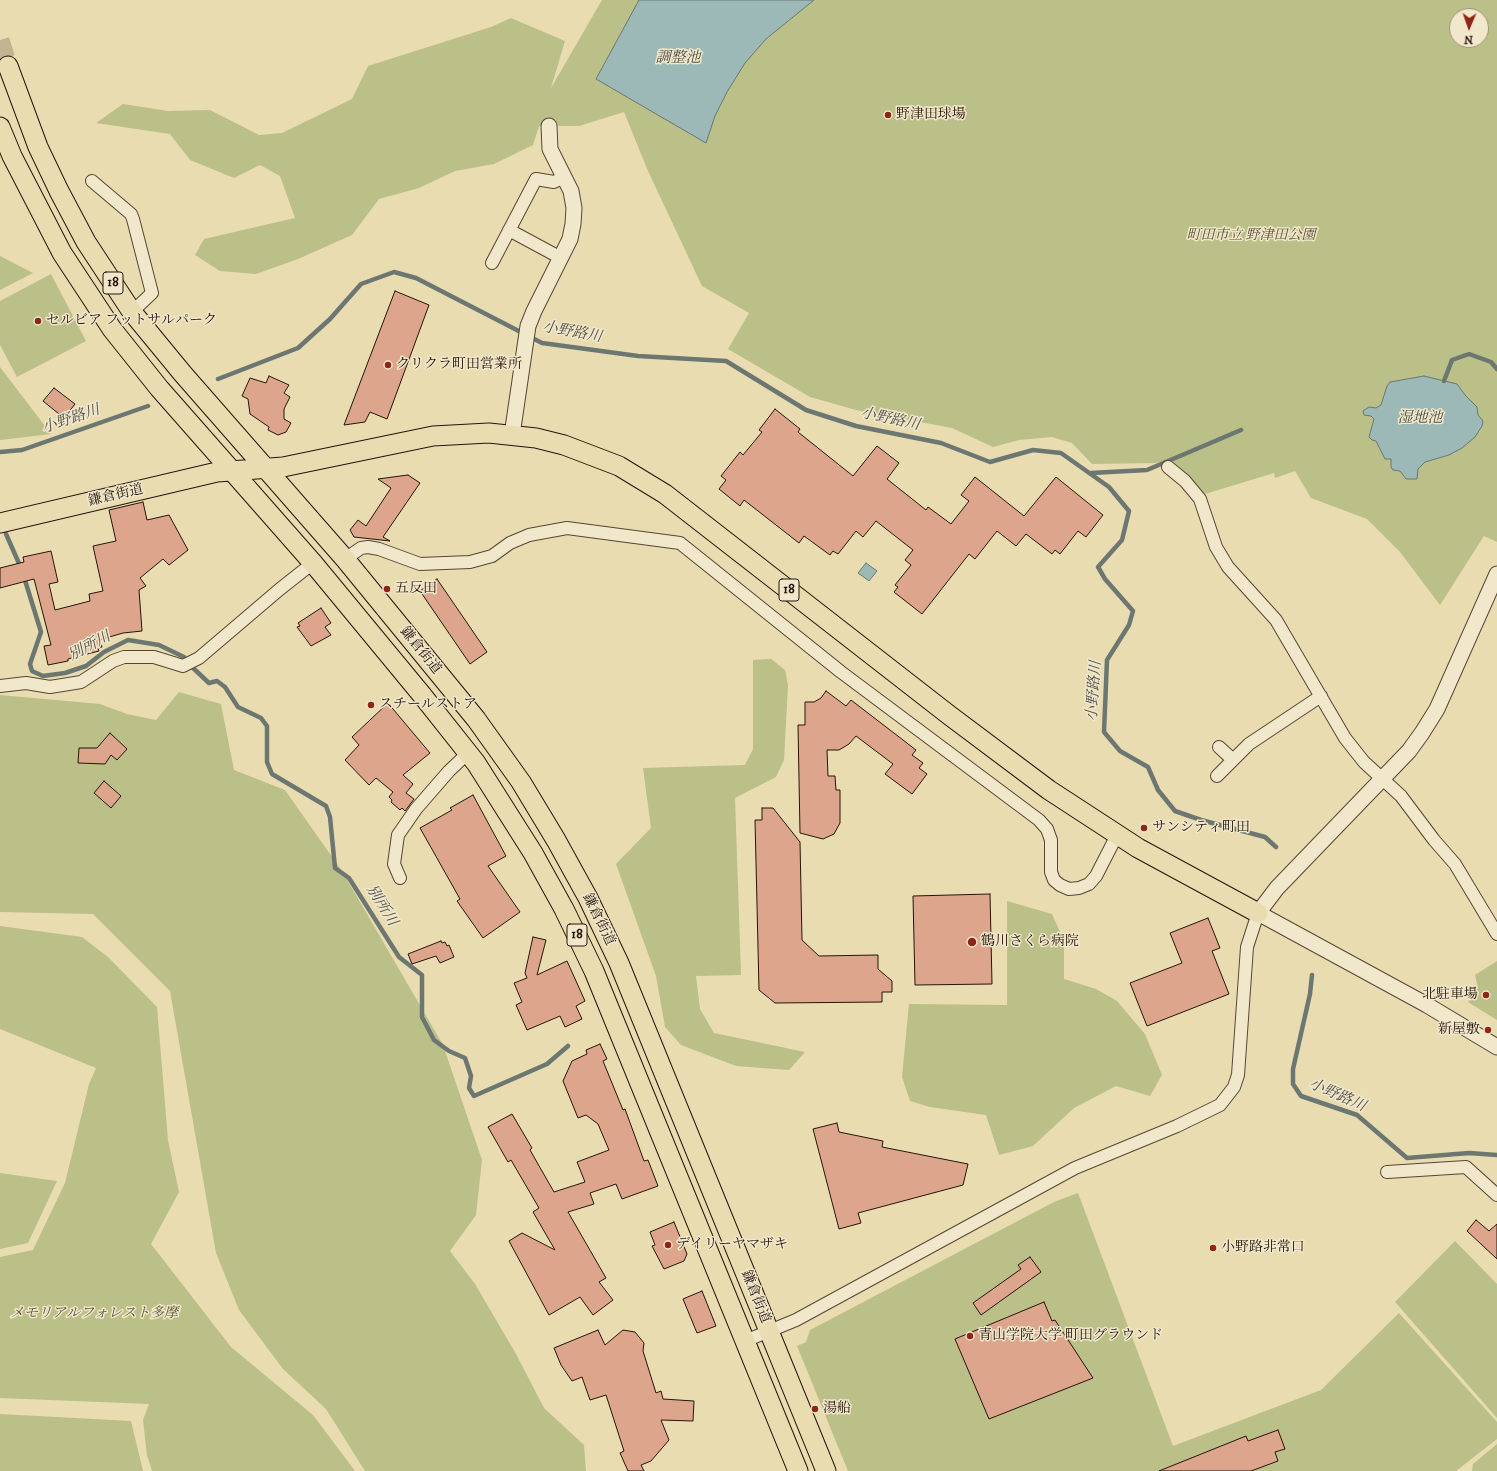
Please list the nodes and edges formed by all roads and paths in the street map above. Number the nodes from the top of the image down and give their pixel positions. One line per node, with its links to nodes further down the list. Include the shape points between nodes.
1 (8, 66): 9 (main road, 18, via 38,147 59,191 86,242)
2 (549, 126): 4 (street, via 550,149)
3 (0, 127): 13 (main road, 18, via 12,156 62,253 112,329 159,388)
4 (564, 177): 6 (street, via 554,182 536,179); 7 (street, via 571,191 574,208 570,239)
5 (92, 181): 9 (street, via 131,214 133,219 152,293)
6 (509, 230): 7 (street); 8 (street)
7 (561, 258): 10 (street, via 528,326)
8 (492, 263)
9 (132, 312): 12 (main road, 18)
10 (512, 435): 12 (main road, 18, via 489,433 433,436); 25 (main road, 18, via 564,445 619,466 645,481 697,517 989,746)
11 (1168, 467): 19 (street, via 1185,481 1200,500 1216,547 1228,567 1276,620)
12 (267, 470): 13 (main road, 鎌倉街道 / 18); 15 (main road, 鎌倉街道 / 18)
13 (232, 471): 14 (main road, 鎌倉街道 / 18, via 202,475); 16 (main road, 鎌倉街道 / 18)
14 (0, 522)
15 (345, 559): 25 (street, via 361,548 368,547 420,564 470,562 492,556 510,543 529,535 567,528 680,543 841,672 1039,820 1047,829 1051,840 1051,872 1054,880 1060,885 1069,889 1089,884 1096,876); 32 (main road, 鎌倉街道 / 18, via 497,748 572,868 619,963)
16 (313, 563): 18 (street, via 199,658 182,666 154,657 124,657 113,661 81,682 50,688 26,683); 21 (main road, 鎌倉街道 / 18)
17 (1497, 574): 24 (street, via 1437,709 1409,751)
18 (0, 686)
19 (1321, 696): 22 (street, via 1249,744); 24 (street, via 1345,738 1364,762)
20 (1219, 747): 22 (street)
21 (468, 753): 26 (street, via 416,809 398,835 394,864); 33 (main road, 鎌倉街道 / 18, via 533,853 580,940)
22 (1232, 759): 23 (street)
23 (1217, 776)
24 (1383, 780): 27 (street, via 1286,879); 28 (street, via 1401,796 1455,864)
25 (1117, 835): 27 (main road, 18, via 1181,873)
26 (400, 878)
27 (1258, 913): 29 (street, via 1433,1008); 32 (street, via 1247,947 1238,1075 1234,1087 1220,1105 1177,1126 1075,1168 796,1320)
28 (1497, 934)
29 (1497, 1046)
30 (1387, 1172): 31 (street, via 1466,1167)
31 (1497, 1195)
32 (769, 1331): 33 (street); 35 (main road, 鎌倉街道 / 18)
33 (745, 1341): 34 (main road, 鎌倉街道 / 18)
34 (798, 1471)
35 (826, 1471)

